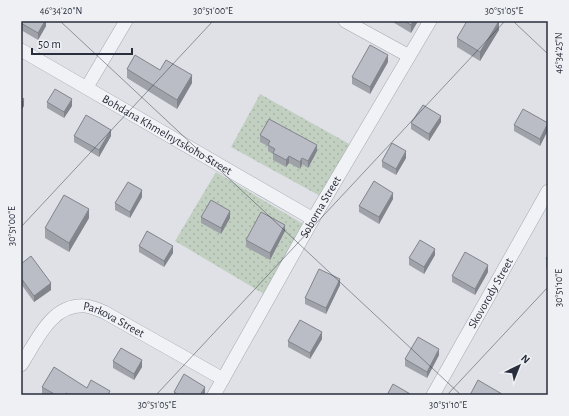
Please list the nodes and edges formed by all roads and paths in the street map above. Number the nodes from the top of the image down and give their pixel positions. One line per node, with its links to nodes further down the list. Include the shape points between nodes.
1 (126, 21): 6 (street)
2 (345, 21): 5 (street)
3 (430, 21): 5 (street, Soborna Street)
4 (21, 50): 6 (street, Bohdana Khmelnytskoho Street)
5 (409, 56): 8 (street, Soborna Street)
6 (87, 87): 8 (street, Bohdana Khmelnytskoho Street)
7 (548, 191): 12 (street, Skovorody Street)
8 (313, 219): 10 (street, Soborna Street)
9 (21, 365): 10 (street, Parkova Street, via 48,323 60,312 71,306 88,306 104,312)
10 (223, 379): 11 (street, Soborna Street)
11 (214, 395)
12 (433, 395)

